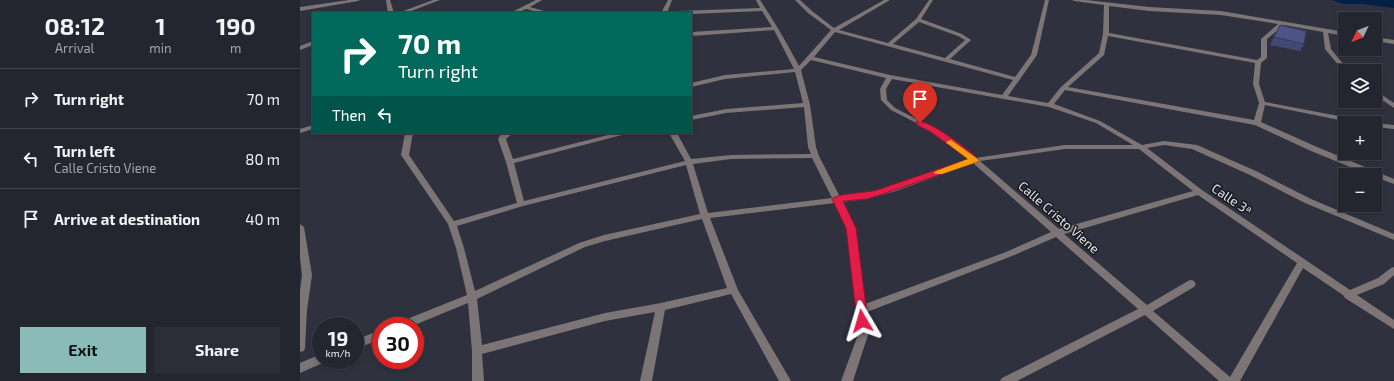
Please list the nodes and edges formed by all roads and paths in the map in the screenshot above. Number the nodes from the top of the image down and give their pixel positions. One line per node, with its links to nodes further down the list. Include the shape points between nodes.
1 (358, 0): 14 (street)
2 (388, 0): 16 (street)
3 (438, 0): 17 (street)
4 (540, 0): 13 (street)
5 (670, 0): 20 (street)
6 (758, 0): 15 (street)
7 (797, 0): 25 (street)
8 (888, 0): 25 (street)
9 (931, 0): 22 (street)
10 (1047, 0): 41 (street, via 1034,56)
11 (1074, 0): 12 (street)
12 (1107, 4): 23 (street, via 1221,13); 29 (street)
13 (525, 7): 18 (street); 19 (street)
14 (300, 9)
15 (764, 9): 21 (street); 24 (street)
16 (391, 12)
17 (404, 12)
18 (515, 12)
19 (544, 12)
20 (664, 12)
21 (692, 12)
22 (918, 20): 33 (street); 36 (street, via 968,40)
23 (1283, 23): 26 (street); 37 (street, via 1264,39 1264,58)
24 (776, 28): 28 (street); 39 (street)
25 (834, 30): 33 (street); 35 (street)
26 (1324, 30): 27 (street); 38 (street, via 1328,49)
27 (1338, 33)
28 (692, 34)
29 (1106, 34): 37 (street); 43 (street, via 1102,54)
30 (1382, 40): 31 (street)
31 (1394, 42)
32 (312, 43): 34 (street)
33 (889, 44): 36 (street)
34 (300, 48)
35 (810, 58): 39 (street); 40 (street, Calle 3ª)
36 (946, 60): 41 (street)
37 (1258, 62): 46 (street, via 1256,84)
38 (1340, 64)
39 (798, 70): 42 (street, via 725,77); 47 (street)
40 (890, 77): 44 (street, Calle 3ª); 63 (street, Calle Cristo Viene, via 883,89 884,100 893,109 934,130)
41 (1017, 79): 44 (street)
42 (692, 85)
43 (1063, 88): 48 (street); 52 (street)
44 (1004, 97): 48 (street, Calle 3ª)
45 (1382, 97): 49 (street)
46 (1262, 103): 51 (street); 52 (street)
47 (807, 105): 50 (street, via 726,111); 62 (street)
48 (1050, 105): 61 (street, Calle 3ª, via 1098,122)
49 (1394, 106)
50 (692, 118)
51 (1338, 118)
52 (1257, 123): 66 (street)
53 (1382, 126): 55 (street)
54 (312, 127): 56 (street)
55 (1394, 128)
56 (300, 131)
57 (409, 134): 71 (street, via 406,155)
58 (507, 134): 64 (street, via 502,139)
59 (620, 134): 64 (street)
60 (674, 134): 65 (street)
61 (1140, 147): 63 (street, via 1065,147); 67 (street, Calle 3ª); 74 (street, via 1164,143 1194,146 1308,201)
62 (815, 156): 65 (street); 68 (street)
63 (974, 160): 68 (street, via 867,196); 73 (street, Calle Cristo Viene)
64 (510, 162): 69 (street)
65 (689, 162): 69 (street); 70 (street)
66 (1394, 182)
67 (1199, 192): 73 (street); 75 (street, Calle 3ª)
68 (837, 199): 70 (street); 83 (street, via 851,228)
69 (521, 204): 71 (street)
70 (705, 216): 79 (street); 81 (street, via 589,243)
71 (452, 224): 81 (street)
72 (300, 227): 77 (street)
73 (1057, 233): 83 (street); 84 (street, Calle Cristo Viene)
74 (1394, 237)
75 (1302, 262): 80 (street, Calle 3ª); 97 (street)
76 (1394, 270): 80 (street, via 1380,281)
77 (304, 276): 87 (street)
78 (1191, 284): 84 (street)
79 (733, 290): 82 (street); 94 (street)
80 (1348, 295): 86 (street, Calle 3ª)
81 (472, 297): 85 (street); 88 (street)
82 (661, 307): 88 (street, via 605,317); 93 (street)
83 (861, 310): 95 (street, via 864,332)
84 (1146, 310): 91 (street); 96 (street, Calle Cristo Viene)
85 (423, 317)
86 (1394, 326)
87 (300, 348)
88 (477, 351): 92 (street)
89 (312, 363): 90 (street)
90 (300, 368)
91 (1012, 380)
92 (478, 381)
93 (646, 381)
94 (785, 381)
95 (847, 381)
96 (1227, 381)
97 (1234, 381)

